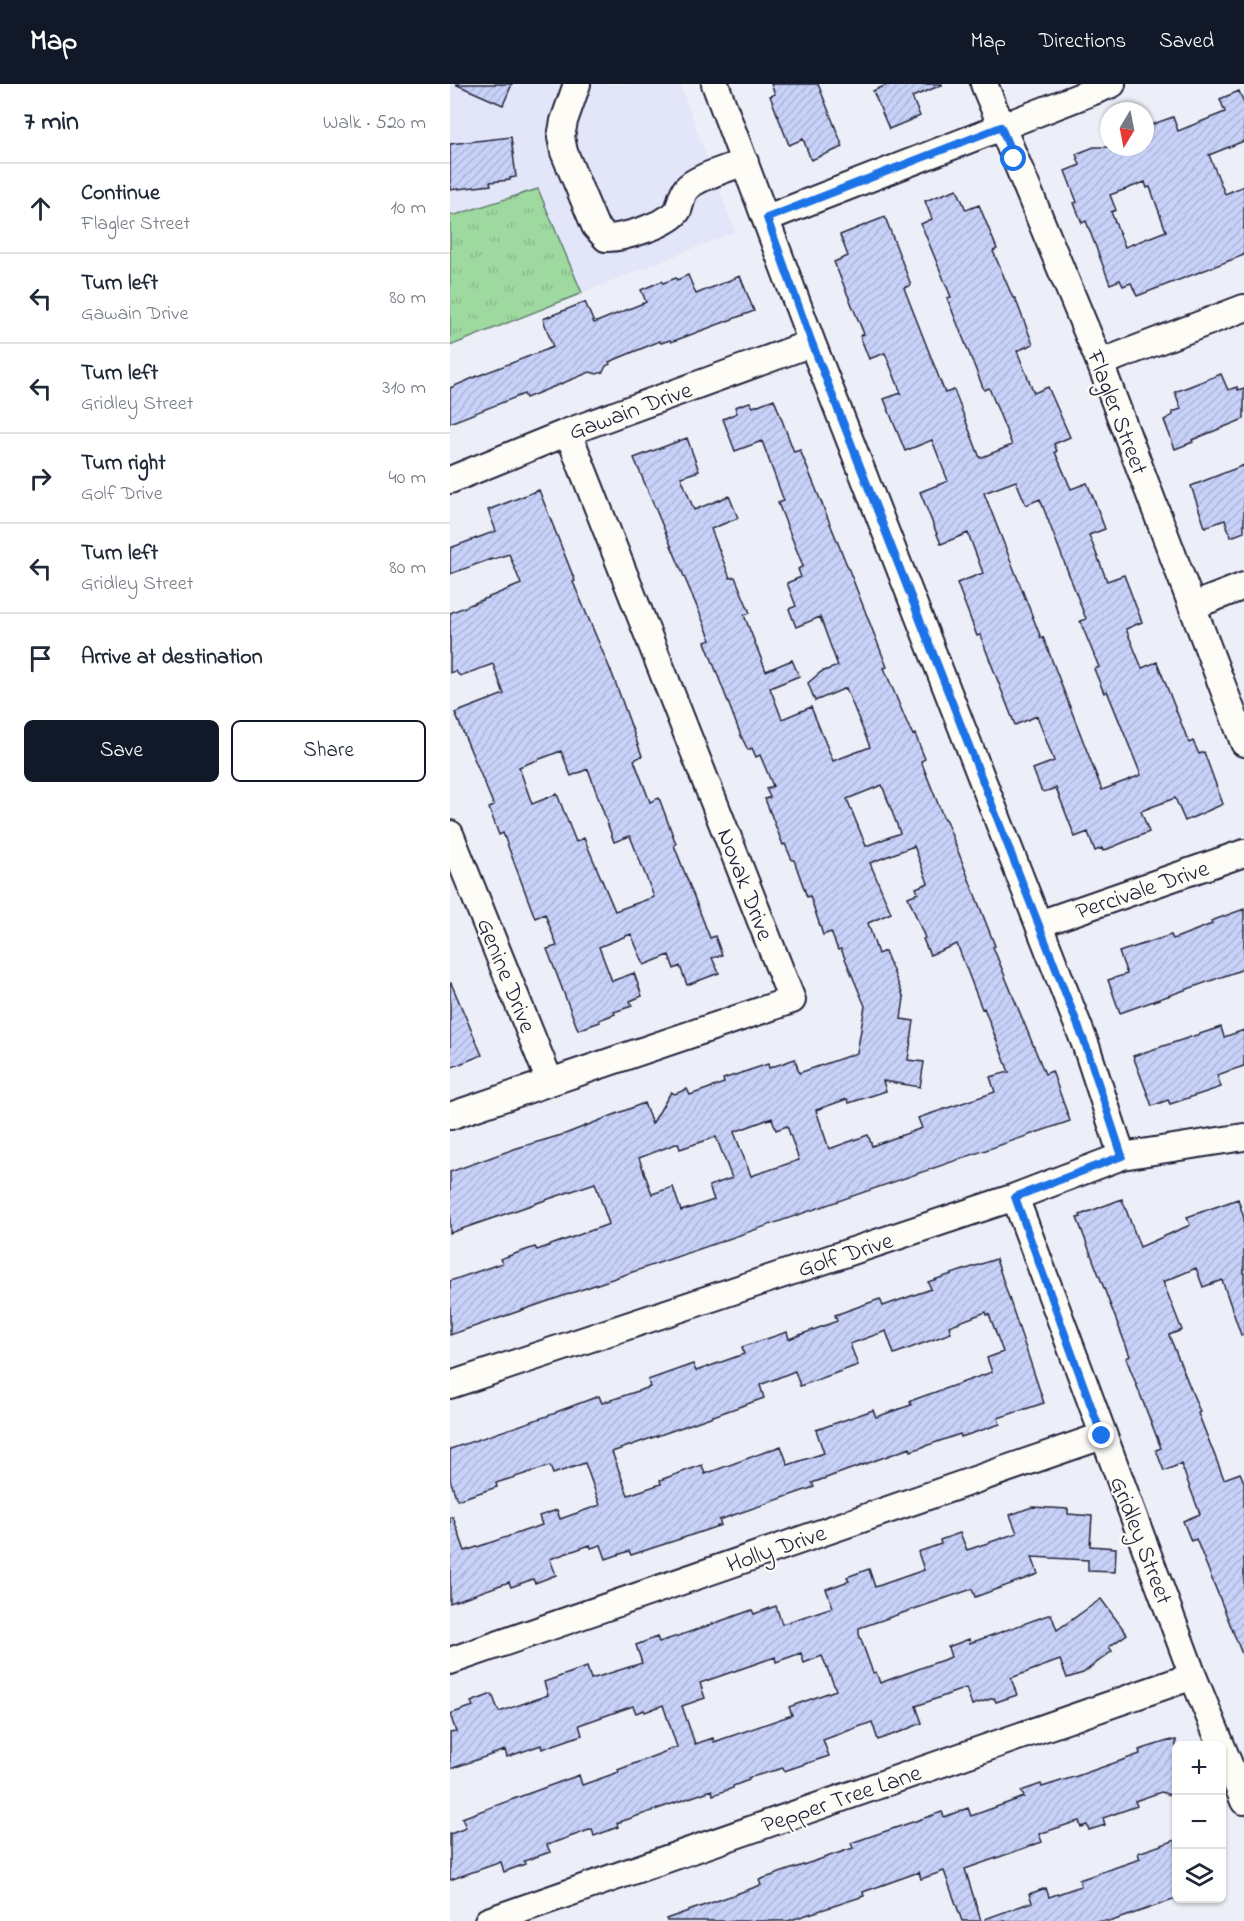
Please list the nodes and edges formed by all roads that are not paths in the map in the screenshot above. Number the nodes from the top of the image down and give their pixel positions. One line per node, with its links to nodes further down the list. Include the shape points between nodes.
1 (577, 84): 6 (street, via 561,137 595,226 606,238 617,238 669,219 677,211 686,189 695,182)
2 (715, 84): 6 (street)
3 (984, 84): 5 (street, Flagler Street)
4 (1112, 84): 5 (street)
5 (1001, 127): 7 (street); 10 (street, Flagler Street)
6 (745, 162): 7 (street)
7 (767, 218): 9 (street)
8 (1244, 308): 10 (street)
9 (812, 343): 11 (street, Gawain Drive); 18 (street)
10 (1101, 363): 14 (street, Flagler Street)
11 (568, 432): 12 (street, Gawain Drive); 19 (street, Novak Drive, via 792,1000)
12 (450, 480)
13 (1244, 586): 14 (street)
14 (1193, 606): 15 (street, Flagler Street)
15 (1244, 743)
16 (450, 834): 19 (street, Genine Drive)
17 (1244, 853): 18 (street, Percivale Drive)
18 (1039, 924): 22 (street, via 1086,1046)
19 (550, 1082): 20 (street, Novak Drive)
20 (450, 1116)
21 (1244, 1137): 22 (street, Golf Drive)
22 (1122, 1156): 23 (street, Golf Drive)
23 (1015, 1197): 24 (street, Golf Drive); 25 (street, Gridley Street)
24 (450, 1385)
25 (1102, 1436): 26 (street, Holly Drive); 27 (street, Gridley Street)
26 (450, 1661)
27 (1193, 1676): 28 (street, Gridley Street); 29 (street, Pepper Tree Lane)
28 (1244, 1801)
29 (488, 1921)

